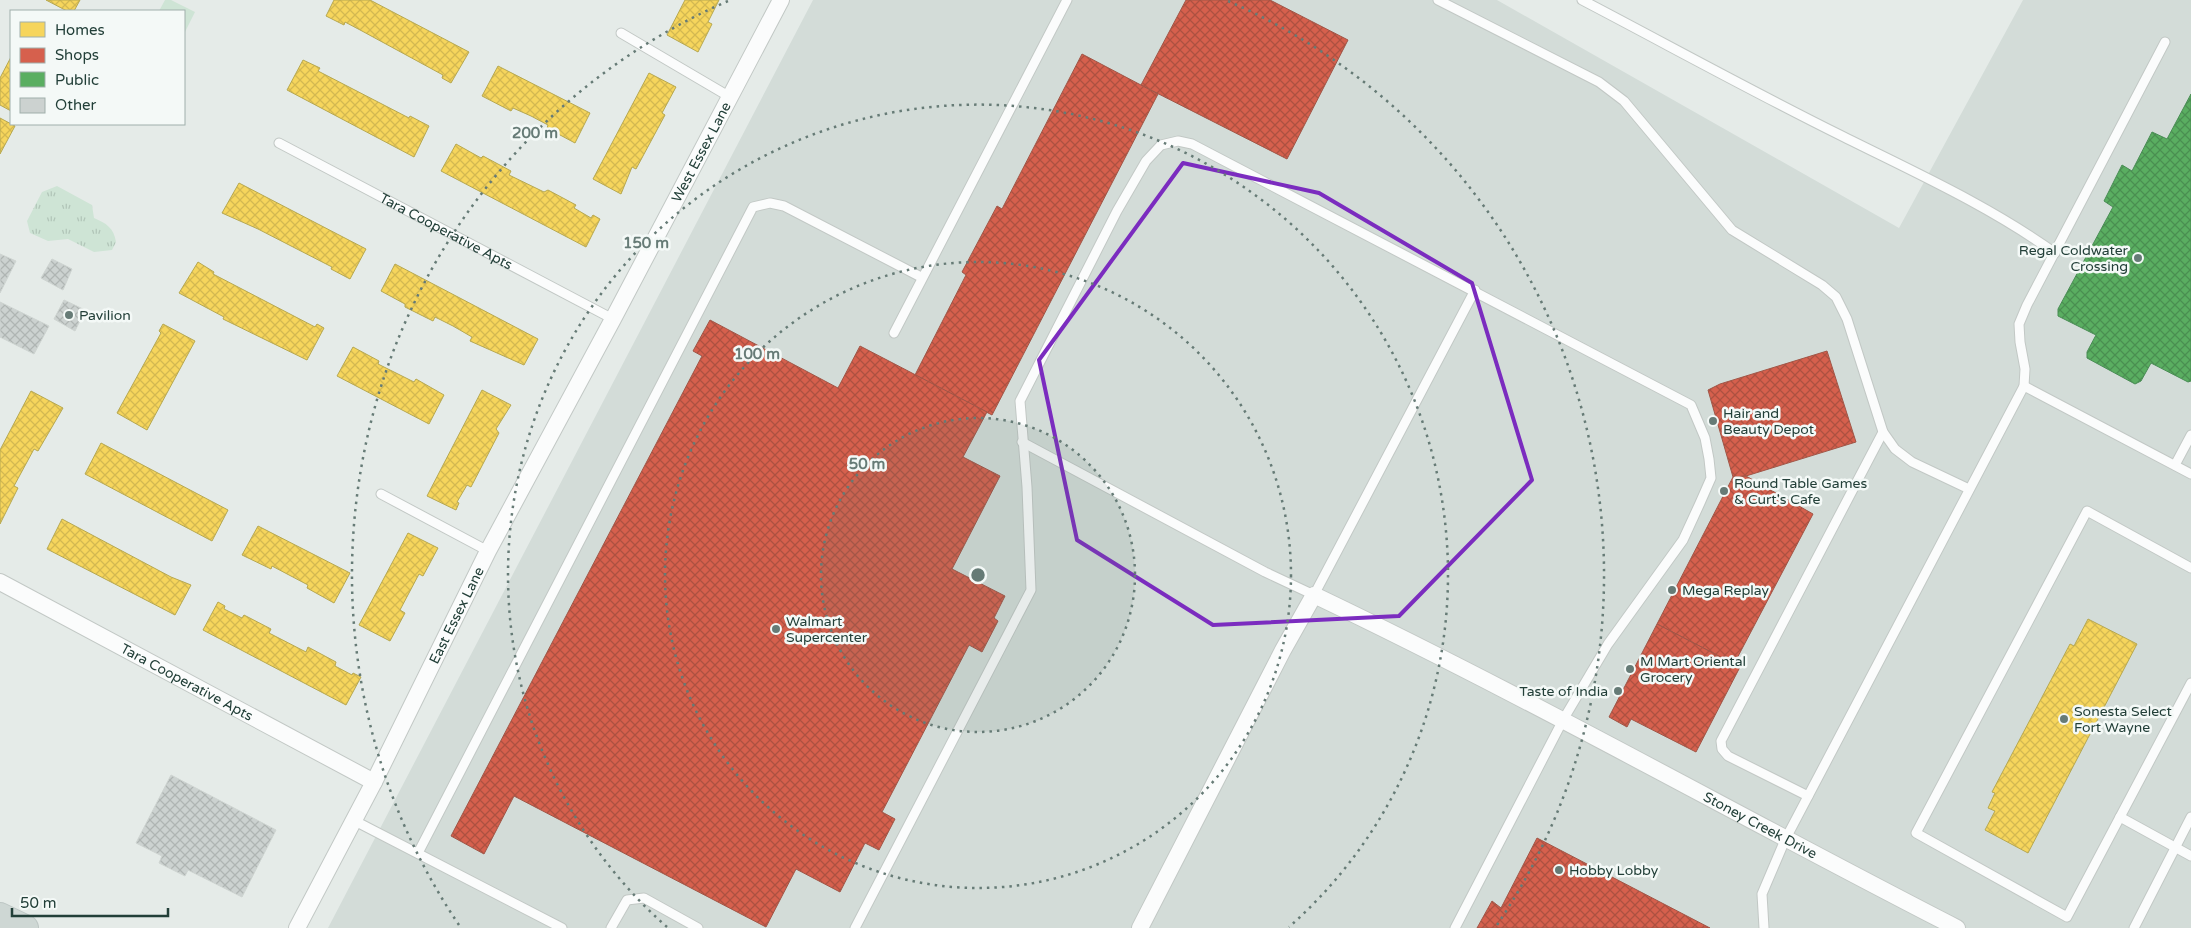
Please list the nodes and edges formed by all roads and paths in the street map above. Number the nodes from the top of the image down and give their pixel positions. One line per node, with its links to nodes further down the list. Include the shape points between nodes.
1 (781, 0): 7 (street, West Essex Lane)
2 (1067, 0): 10 (lane)
3 (1438, 0): 16 (lane, via 1599,82 1624,101 1732,230 1822,285 1836,298 1847,319)
4 (1582, 0): 9 (lane, via 1963,195)
5 (620, 33): 7 (lane)
6 (2164, 42): 9 (lane)
7 (730, 97): 12 (street, West Essex Lane)
8 (279, 143): 13 (lane, Tara Cooperative Apts)
9 (2055, 252): 15 (lane, via 2020,324)
10 (921, 277): 14 (lane); 36 (lane, via 784,206 770,203 753,207)
11 (1475, 290): 18 (lane, via 1192,144 1178,141 1161,145 1146,161 1117,211 1020,401); 26 (lane); 28 (lane, via 1691,405 1708,452 1711,478 1683,540 1608,644)
12 (621, 304): 13 (street, East Essex Lane)
13 (613, 320): 23 (street, East Essex Lane)
14 (894, 333)
15 (2024, 386): 19 (lane); 21 (lane)
16 (1883, 432): 21 (lane, via 1895,449 1912,462); 30 (lane, via 1721,741 1722,750 1728,756)
17 (2191, 435): 19 (lane)
18 (1022, 442): 26 (lane); 44 (lane, via 1031,590)
19 (2175, 465): 20 (lane)
20 (2191, 474)
21 (1969, 489): 30 (lane)
22 (381, 494): 23 (lane)
23 (488, 551): 29 (street, East Essex Lane)
24 (2191, 568): 31 (lane, via 2087,512 1916,833 2067,917)
25 (0, 582): 29 (street, Tara Cooperative Apts)
26 (1314, 595): 28 (street, Stoney Creek Drive); 45 (street)
27 (2191, 683): 31 (lane)
28 (1563, 720): 34 (street, Stoney Creek Drive); 46 (lane)
29 (374, 782): 33 (street, East Essex Lane)
30 (1808, 796): 34 (lane)
31 (2120, 817): 35 (lane)
32 (2191, 817): 35 (lane)
33 (354, 820): 36 (lane); 40 (street, East Essex Lane)
34 (1785, 840): 47 (lane, via 1762,894); 48 (street, Stoney Creek Drive)
35 (2175, 848): 37 (lane); 49 (lane)
36 (418, 853): 41 (lane)
37 (2191, 856)
38 (0, 916): 39 (main road)
39 (25, 928)
40 (297, 928)
41 (562, 928)
42 (610, 928): 43 (lane, via 627,900 644,898)
43 (698, 928)
44 (855, 928)
45 (1140, 928)
46 (1455, 928)
47 (1764, 928)
48 (1957, 928)
49 (2134, 928)

